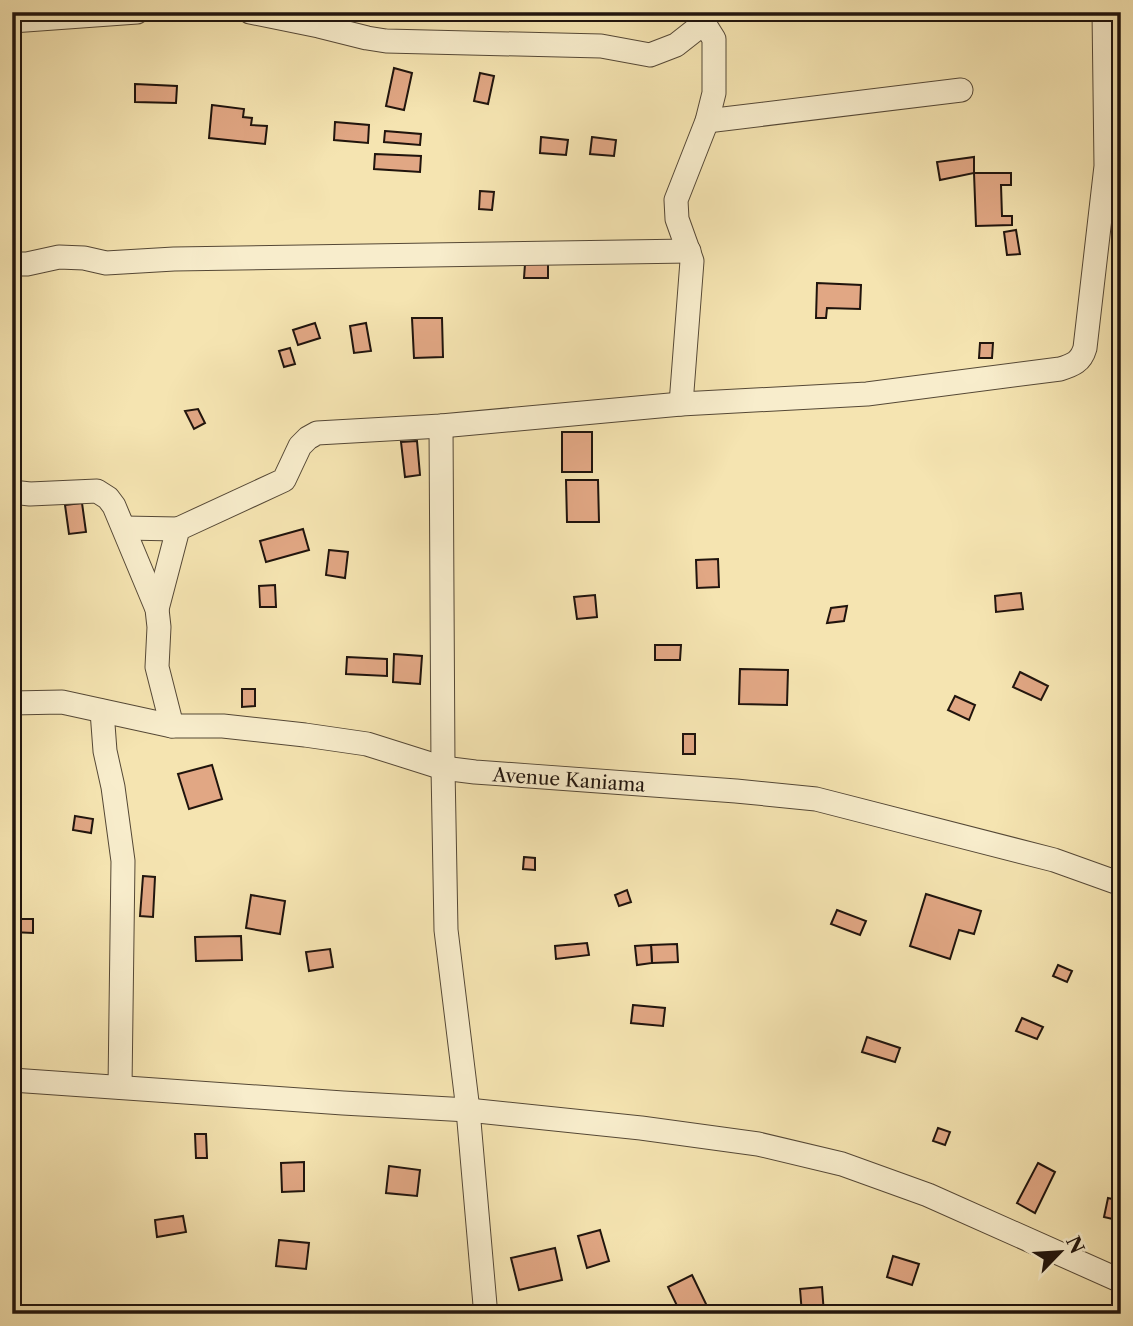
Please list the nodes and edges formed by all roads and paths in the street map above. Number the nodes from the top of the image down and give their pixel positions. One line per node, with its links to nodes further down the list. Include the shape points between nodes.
1 (137, 12): 5 (street)
2 (250, 12): 4 (street, via 386,41 601,46 650,55 676,45)
3 (1104, 12): 8 (street, via 1106,166)
4 (704, 18): 7 (street, via 714,39 714,93)
5 (12, 21)
6 (961, 90): 7 (street)
7 (707, 121): 9 (street, via 676,200 677,219)
8 (1112, 192): 11 (street, via 1085,348 1082,358 1070,366 867,394)
9 (689, 251): 10 (street, via 107,263 59,257); 11 (street, via 692,261)
10 (12, 264)
11 (681, 404): 12 (street)
12 (441, 426): 15 (street, via 317,433 300,446 284,480); 20 (street)
13 (12, 492): 14 (street, via 97,491 114,506)
14 (124, 528): 15 (street); 16 (street)
15 (178, 529): 16 (street)
16 (157, 609): 19 (street, via 157,667)
17 (12, 703): 18 (street, Avenue Kaniama, via 62,702)
18 (102, 711): 19 (street, Avenue Kaniama); 23 (street, via 123,861)
19 (172, 726): 20 (street, Avenue Kaniama, via 223,726 367,744)
20 (443, 768): 21 (street, Avenue Kaniama, via 816,799 1054,860); 24 (street, via 446,930)
21 (1121, 884)
22 (12, 1080): 23 (street)
23 (120, 1087): 24 (street)
24 (468, 1110): 25 (street, via 758,1144 842,1164 928,1195); 26 (street, via 485,1305)
25 (1121, 1281)
26 (482, 1314)

